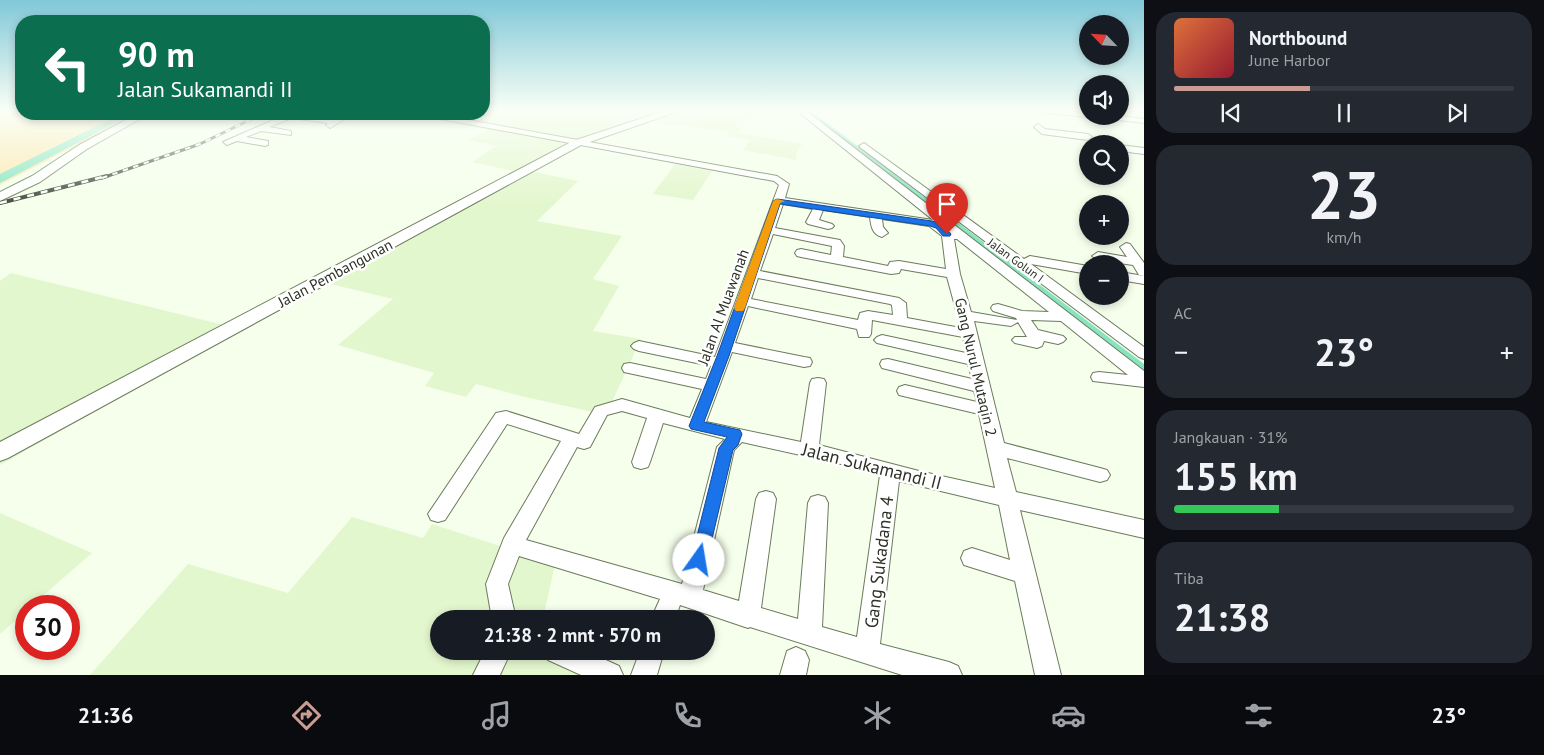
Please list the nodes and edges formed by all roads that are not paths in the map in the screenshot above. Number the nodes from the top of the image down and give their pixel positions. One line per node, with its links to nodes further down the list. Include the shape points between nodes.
1 (94, 142): 13 (main road, via 58,169)
2 (256, 142): 8 (street)
3 (574, 142): 11 (street); 62 (main road, Jalan Pembangunan); 65 (main road, Jalan Pembangunan)
4 (848, 142): 19 (street, Jalan Golun I)
5 (848, 142): 19 (street)
6 (1066, 142): 7 (street)
7 (1079, 142)
8 (265, 143)
9 (1129, 149): 10 (street)
10 (1144, 151)
11 (645, 156): 12 (street, via 654,149); 14 (street, via 760,171 784,184)
12 (724, 160)
13 (2, 198)
14 (779, 200): 15 (street); 18 (street, Jalan Al Muawanah)
15 (819, 208): 16 (street); 17 (street, via 812,222)
16 (876, 216): 19 (street); 20 (street, via 877,228)
17 (828, 226)
18 (768, 230): 24 (street, via 836,243); 28 (street, Jalan Al Muawanah)
19 (959, 231): 29 (street, Gang Nurul Mutaqin 2); 35 (street); 45 (street, Jalan Golun I)
20 (882, 233)
21 (1126, 247): 26 (street)
22 (1016, 249): 25 (street)
23 (801, 253): 24 (street)
24 (837, 260): 29 (street, via 891,270 899,264)
25 (1030, 260): 27 (street); 41 (street)
26 (1140, 267)
27 (1079, 268)
28 (752, 273): 32 (street, Jalan Al Muawanah); 37 (street, via 894,301 899,304)
29 (953, 274): 34 (street, Gang Nurul Mutaqin 2)
30 (1129, 278): 31 (street)
31 (1144, 280)
32 (742, 301): 37 (street, via 864,331 866,315); 44 (street, Jalan Al Muawanah)
33 (998, 308): 36 (street)
34 (965, 315): 36 (street); 38 (street, Gang Nurul Mutaqin 2)
35 (1065, 317): 36 (street); 52 (street)
36 (1016, 319): 39 (street, via 1027,337)
37 (904, 322): 38 (street); 42 (street)
38 (968, 334): 46 (street, Gang Nurul Mutaqin 2)
39 (1058, 339)
40 (882, 340): 42 (street)
41 (1144, 344)
42 (908, 345): 46 (street)
43 (639, 346): 48 (street)
44 (727, 346): 47 (street); 48 (street, Jalan Al Muawanah)
45 (1144, 354)
46 (974, 360): 55 (street, Gang Nurul Mutaqin 2)
47 (804, 362)
48 (721, 363): 54 (street, Jalan Al Muawanah)
49 (888, 364): 55 (street)
50 (630, 368): 54 (street)
51 (1099, 377): 52 (street)
52 (1144, 380)
53 (818, 383): 64 (street)
54 (712, 386): 59 (street, Jalan Al Muawanah)
55 (980, 387): 57 (street, Gang Nurul Mutaqin 2)
56 (905, 391): 57 (street)
57 (986, 410): 63 (street, Gang Nurul Mutaqin 2)
58 (657, 415): 59 (street, Jalan Sukamandi II); 61 (street, Jalan Sukamandi II, via 622,405 602,411); 66 (street)
59 (696, 426): 60 (street, Jalan Sukamandi II)
60 (735, 434): 64 (street, Jalan Sukamandi II); 77 (street, via 734,442 726,448)
61 (579, 440): 72 (street, via 504,416); 74 (street)
62 (0, 443)
63 (995, 448): 68 (street); 70 (street, Gang Nurul Mutaqin 2)
64 (809, 450): 67 (street, Jalan Sukamandi II)
65 (0, 452)
66 (641, 462)
67 (890, 471): 70 (street, Jalan Sukamandi II); 81 (street, Gang Sukadana 4)
68 (1100, 475)
69 (766, 499): 79 (street)
70 (1007, 499): 73 (street, Jalan Sukamandi II); 76 (street, Gang Nurul Mutaqin 2)
71 (818, 503): 80 (street)
72 (438, 514)
73 (1144, 529)
74 (512, 545): 77 (street); 78 (street, via 497,584)
75 (972, 558): 76 (street)
76 (1024, 574): 89 (street, Gang Nurul Mutaqin 2)
77 (674, 607): 79 (street)
78 (502, 610)
79 (748, 617): 80 (street)
80 (809, 635): 81 (street)
81 (867, 653): 88 (street)
82 (494, 660): 85 (street)
83 (577, 660): 86 (street)
84 (649, 660): 87 (street)
85 (486, 675)
86 (610, 675)
87 (644, 675)
88 (949, 675)
89 (1048, 675)

